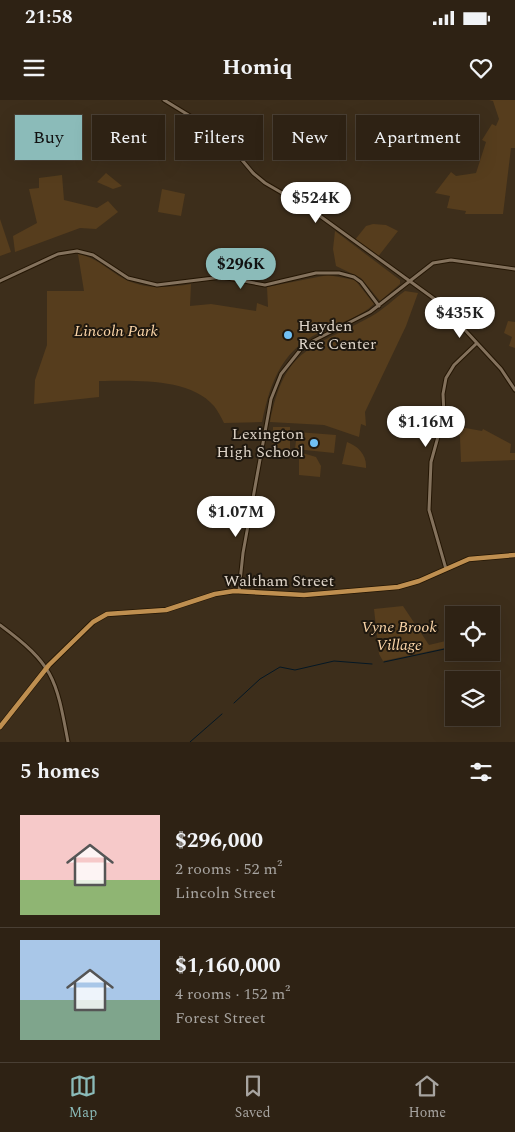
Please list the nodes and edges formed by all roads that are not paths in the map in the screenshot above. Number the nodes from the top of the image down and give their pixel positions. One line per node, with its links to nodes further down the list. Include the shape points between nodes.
1 (164, 100): 4 (main road, via 223,137 260,179 314,211)
2 (515, 269): 4 (main road, via 441,260 427,266)
3 (0, 281): 5 (main road, via 58,254 77,251 93,255 128,278 157,285 222,277 265,285 316,273 339,272 361,282)
4 (409, 281): 5 (main road); 6 (main road, via 440,303)
5 (379, 306): 10 (main road, via 313,341 290,361 278,380 268,411)
6 (477, 343): 7 (main road); 9 (main road, via 455,364 446,378 444,416 431,462 429,511)
7 (515, 388)
8 (515, 555): 9 (main road, Waltham Street, via 469,559)
9 (446, 569): 10 (main road, Waltham Street, via 405,586 340,594)
10 (239, 591): 12 (main road, Waltham Street, via 215,594 166,610 105,614)
11 (0, 625): 12 (main road, via 37,655)
12 (47, 668): 13 (main road, Waltham Street); 14 (main road, via 59,696)
13 (0, 727)
14 (68, 742)

